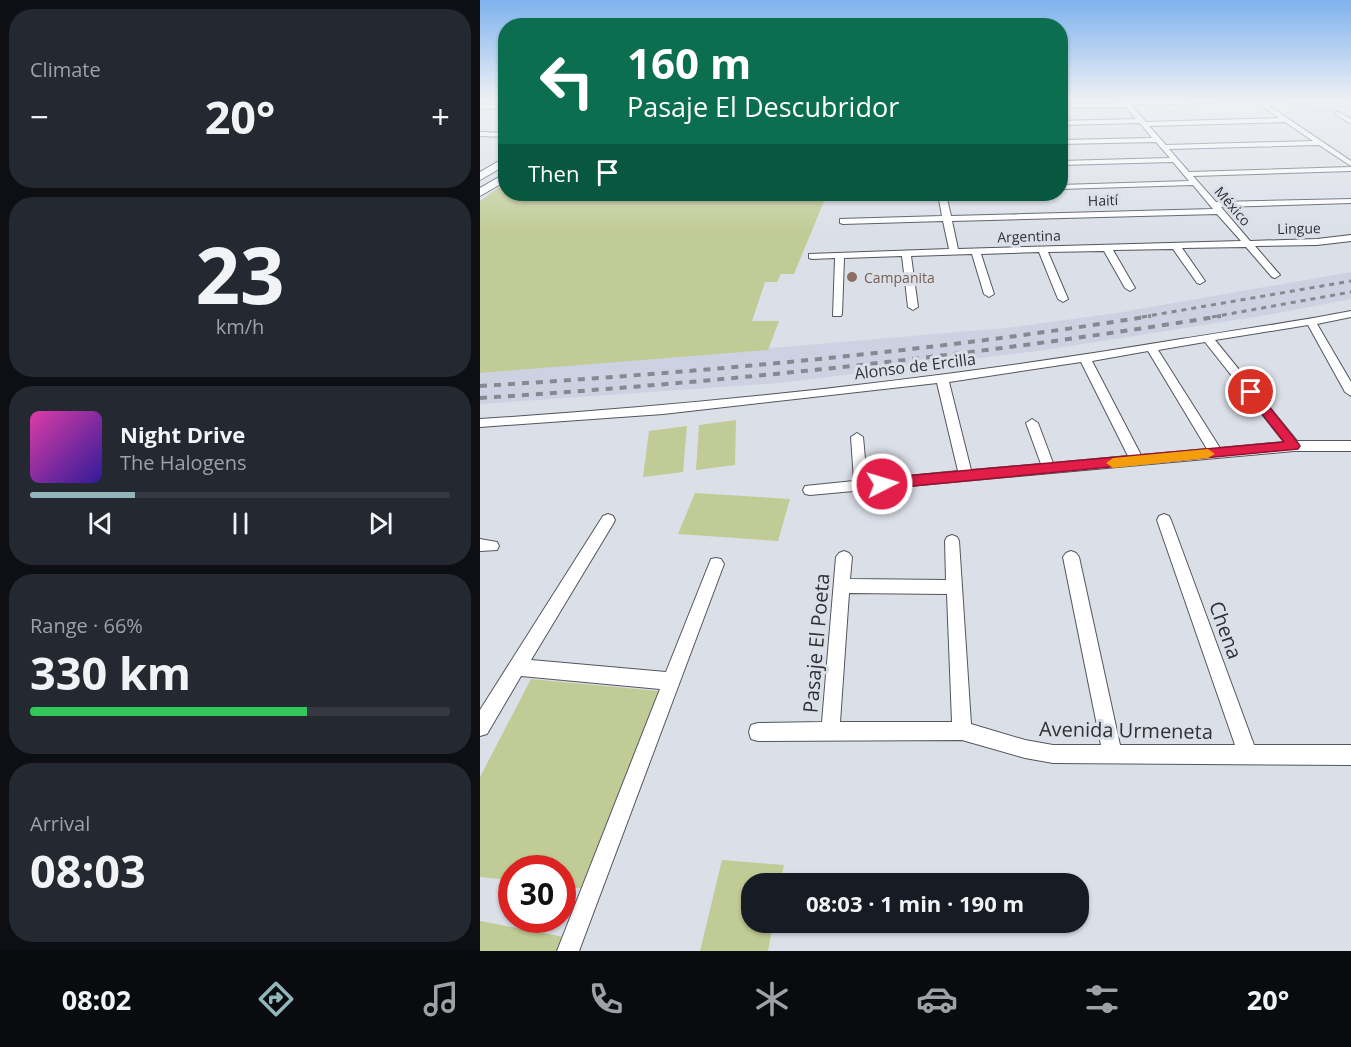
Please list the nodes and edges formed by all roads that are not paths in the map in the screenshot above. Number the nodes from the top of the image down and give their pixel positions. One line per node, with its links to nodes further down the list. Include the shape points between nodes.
1 (1228, 145): 3 (street)
2 (1324, 145): 8 (street)
3 (1164, 147): 4 (street, México)
4 (1175, 160): 6 (street); 12 (street, México)
5 (498, 162): 10 (main road)
6 (1068, 163)
7 (498, 164): 13 (main road)
8 (1351, 164)
9 (1351, 169): 12 (street)
10 (480, 170)
11 (498, 174): 16 (main road)
12 (1187, 174): 15 (street, México)
13 (480, 177)
14 (498, 181): 18 (main road)
15 (1196, 183): 17 (street); 21 (street, México)
16 (480, 186)
17 (1068, 188)
18 (480, 193)
19 (943, 201): 22 (street)
20 (1351, 201): 21 (street, Haití)
21 (1217, 208): 22 (street, Haití); 25 (street, México)
22 (947, 218): 23 (street, Haití); 29 (street)
23 (843, 221)
24 (1351, 238): 25 (street, Lingue)
25 (1247, 243): 26 (street, Argentina); 34 (street, México)
26 (1175, 245): 27 (street, Argentina); 35 (street)
27 (1106, 247): 28 (street, Argentina); 36 (street)
28 (1042, 249): 30 (street, Argentina); 38 (street)
29 (954, 251): 30 (street, Argentina); 31 (street, Argentina)
30 (975, 251): 37 (street)
31 (906, 253): 32 (street, Argentina); 39 (street)
32 (840, 255): 33 (street, Argentina); 40 (street)
33 (812, 256)
34 (1275, 275)
35 (1200, 281)
36 (1130, 288)
37 (989, 294)
38 (1063, 299)
39 (913, 308)
40 (837, 314)
41 (1351, 314): 42 (street, Alonso de Ercilla)
42 (1311, 322): 43 (street, Alonso de Ercilla); 47 (street)
43 (1208, 338): 44 (street, Alonso de Ercilla); 51 (street)
44 (1152, 349): 45 (street, Alonso de Ercilla); 53 (street)
45 (1086, 360): 46 (street, Alonso de Ercilla); 54 (street)
46 (942, 380): 48 (street, Alonso de Ercilla, via 696,408); 56 (street)
47 (1351, 392)
48 (480, 423)
49 (1032, 423): 55 (street)
50 (857, 437): 57 (street)
51 (1294, 446): 52 (street); 53 (street)
52 (1351, 446)
53 (1216, 453): 54 (street)
54 (1137, 461): 55 (street)
55 (1048, 469): 56 (street)
56 (966, 476): 57 (street)
57 (861, 485): 58 (street)
58 (810, 490)
59 (608, 520): 67 (street)
60 (1164, 520): 73 (street, Chena)
61 (952, 541): 66 (street)
62 (844, 557): 65 (street, Pasaje El Poeta)
63 (1071, 557): 74 (street)
64 (716, 564): 68 (street)
65 (842, 586): 66 (street); 70 (street, Pasaje El Poeta)
66 (954, 587): 71 (street)
67 (517, 667): 68 (street); 69 (street)
68 (670, 681): 76 (street)
69 (480, 727)
70 (830, 731): 71 (street, Avenida Urmeneta); 72 (street, Avenida Urmeneta)
71 (962, 731): 74 (street, Avenida Urmeneta, via 1053,754)
72 (758, 732)
73 (1248, 754): 74 (street, Avenida Urmeneta); 75 (street, Avenida Urmeneta)
74 (1113, 755)
75 (1351, 755)
76 (568, 951)

